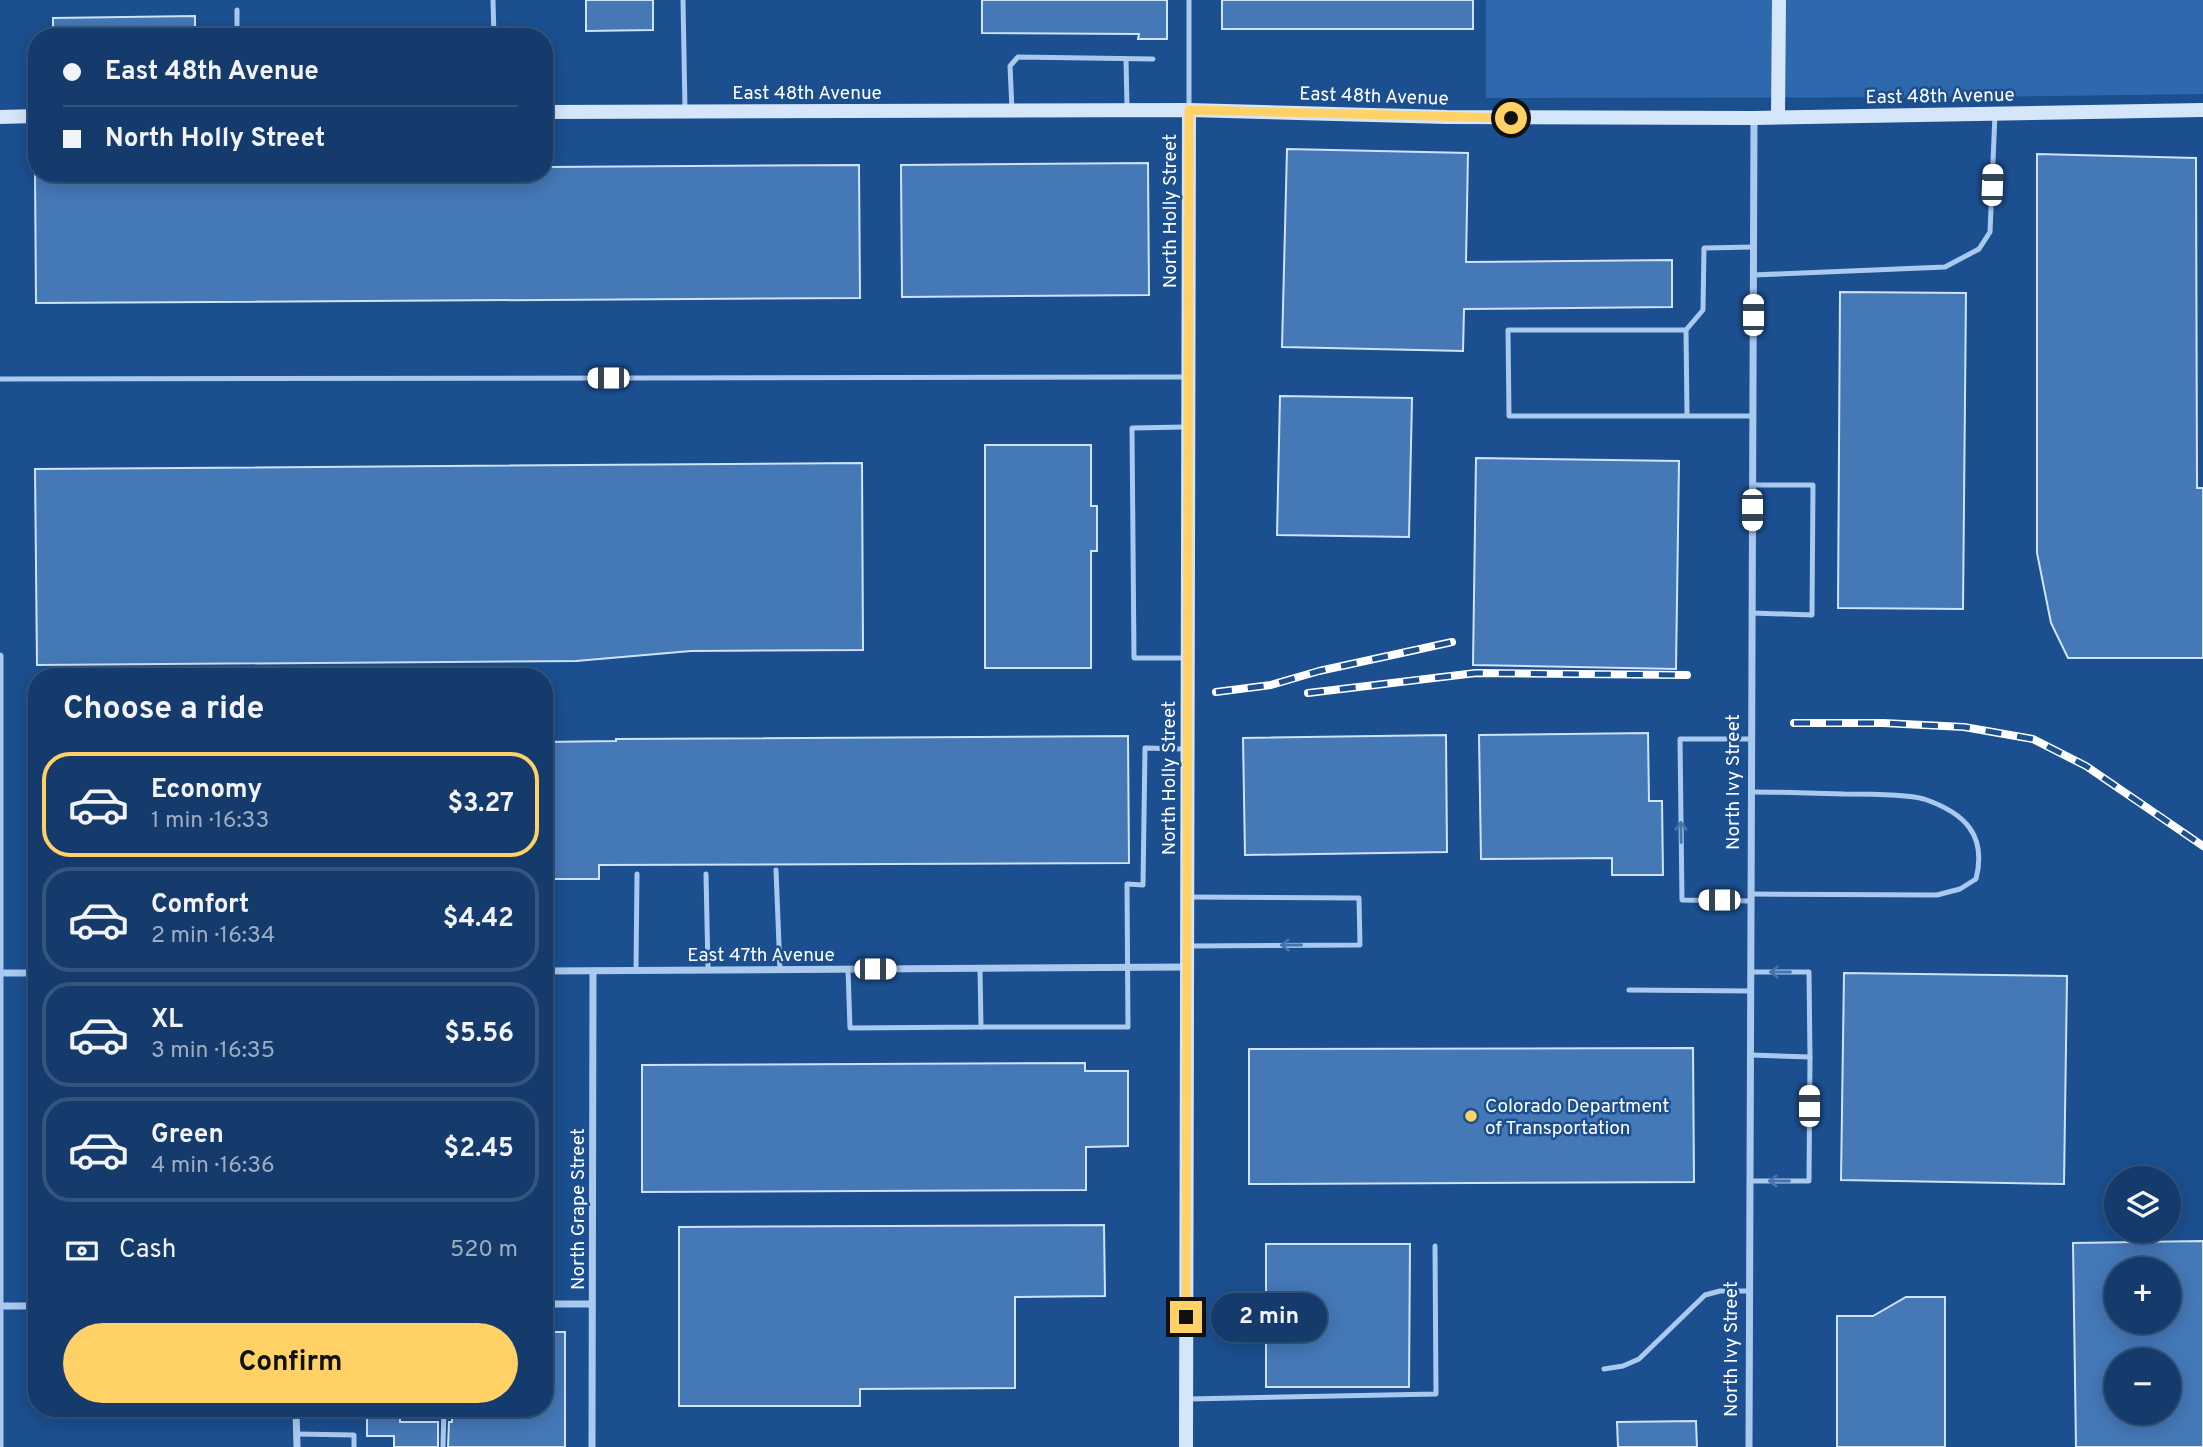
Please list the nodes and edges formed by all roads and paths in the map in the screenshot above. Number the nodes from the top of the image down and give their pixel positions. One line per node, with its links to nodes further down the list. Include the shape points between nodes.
1 (493, 0): 7 (lane)
2 (683, 0): 14 (lane)
3 (1189, 0): 12 (lane)
4 (1779, 0): 19 (street)
5 (237, 10): 6 (lane)
6 (237, 28)
7 (494, 28)
8 (1126, 58): 9 (lane); 10 (lane, via 1018,57 1010,66); 11 (lane)
9 (1153, 59)
10 (1012, 110): 11 (street, East 48th Avenue); 14 (street, East 48th Avenue)
11 (1127, 110): 12 (street, East 48th Avenue)
12 (1189, 110): 20 (street, East 48th Avenue); 24 (street, North Holly Street)
13 (2203, 110): 16 (street, East 48th Avenue)
14 (685, 111): 15 (street, East 48th Avenue)
15 (553, 112)
16 (1994, 114): 19 (street, East 48th Avenue); 22 (lane, via 1990,232 1979,250 1945,267)
17 (28, 116): 18 (street)
18 (0, 117)
19 (1778, 117): 20 (street, East 48th Avenue)
20 (1754, 118): 21 (street, North Ivy Street)
21 (1754, 247): 22 (street, North Ivy Street); 23 (lane, via 1704,248 1703,310)
22 (1753, 275): 27 (street, North Ivy Street)
23 (1686, 330): 26 (lane); 26 (lane, via 1508,330 1509,416)
24 (1188, 377): 25 (lane); 28 (street, North Holly Street)
25 (0, 379)
26 (1688, 415): 27 (lane)
27 (1753, 416): 29 (street, North Ivy Street)
28 (1188, 427): 32 (street, North Holly Street); 32 (lane, via 1132,428 1134,658)
29 (1753, 485): 30 (street, North Ivy Street); 30 (lane, via 1813,485 1812,615)
30 (1752, 613): 33 (street, North Ivy Street)
31 (0, 656): 42 (street)
32 (1188, 658): 34 (street, North Holly Street)
33 (1752, 739): 35 (street, North Ivy Street); 40 (lane, one-way to 33, via 1682,900 1680,739)
34 (1188, 749): 39 (street, North Holly Street); 43 (lane, via 1145,748 1143,885 1127,884)
35 (1752, 792): 40 (street, North Ivy Street); 40 (lane, via 1923,799 1957,814 1975,835 1980,861 1976,879 1937,895)
36 (776, 870): 49 (lane)
37 (637, 874): 47 (lane)
38 (706, 874): 48 (lane)
39 (1188, 897): 41 (street, North Holly Street); 41 (lane, one-way to 41, via 1359,898 1360,945)
40 (1751, 897): 52 (street, North Ivy Street)
41 (1188, 946): 44 (street, North Holly Street)
42 (0, 958): 54 (street)
43 (1128, 967): 44 (street, East 47th Avenue); 45 (street, East 47th Avenue); 57 (lane, via 1128,1027)
44 (1188, 967): 68 (street, North Holly Street)
45 (980, 968): 46 (street, East 47th Avenue); 57 (lane)
46 (848, 969): 49 (street, East 47th Avenue); 57 (lane, via 850,1028)
47 (636, 970): 48 (street, East 47th Avenue); 51 (street, East 47th Avenue)
48 (708, 970): 49 (street, East 47th Avenue)
49 (780, 970)
50 (553, 971): 51 (street, East 47th Avenue)
51 (593, 971): 64 (street, North Grape Street)
52 (1751, 972): 56 (street, North Ivy Street); 59 (lane, one-way to 52, via 1809,972)
53 (28, 973): 54 (street)
54 (0, 974): 65 (street)
55 (1629, 990): 56 (lane)
56 (1751, 992): 58 (street, North Ivy Street)
57 (981, 1027)
58 (1751, 1055): 59 (lane); 60 (street, North Ivy Street)
59 (1810, 1056): 60 (lane, one-way to 60, via 1809,1181)
60 (1750, 1181): 62 (street, North Ivy Street)
61 (1435, 1246): 68 (lane, via 1436,1394)
62 (1750, 1291): 67 (lane, via 1705,1295 1639,1359); 78 (street, North Ivy Street)
63 (553, 1304): 64 (street)
64 (592, 1304): 76 (street, North Grape Street)
65 (1, 1306): 66 (street); 72 (street)
66 (28, 1306)
67 (1604, 1369)
68 (1186, 1399): 77 (street, North Holly Street)
69 (296, 1417): 71 (street)
70 (444, 1417): 75 (lane)
71 (296, 1434): 73 (street); 74 (lane, via 354,1435)
72 (0, 1446)
73 (297, 1447)
74 (354, 1447)
75 (443, 1447)
76 (592, 1447)
77 (1186, 1447)
78 (1749, 1447)

